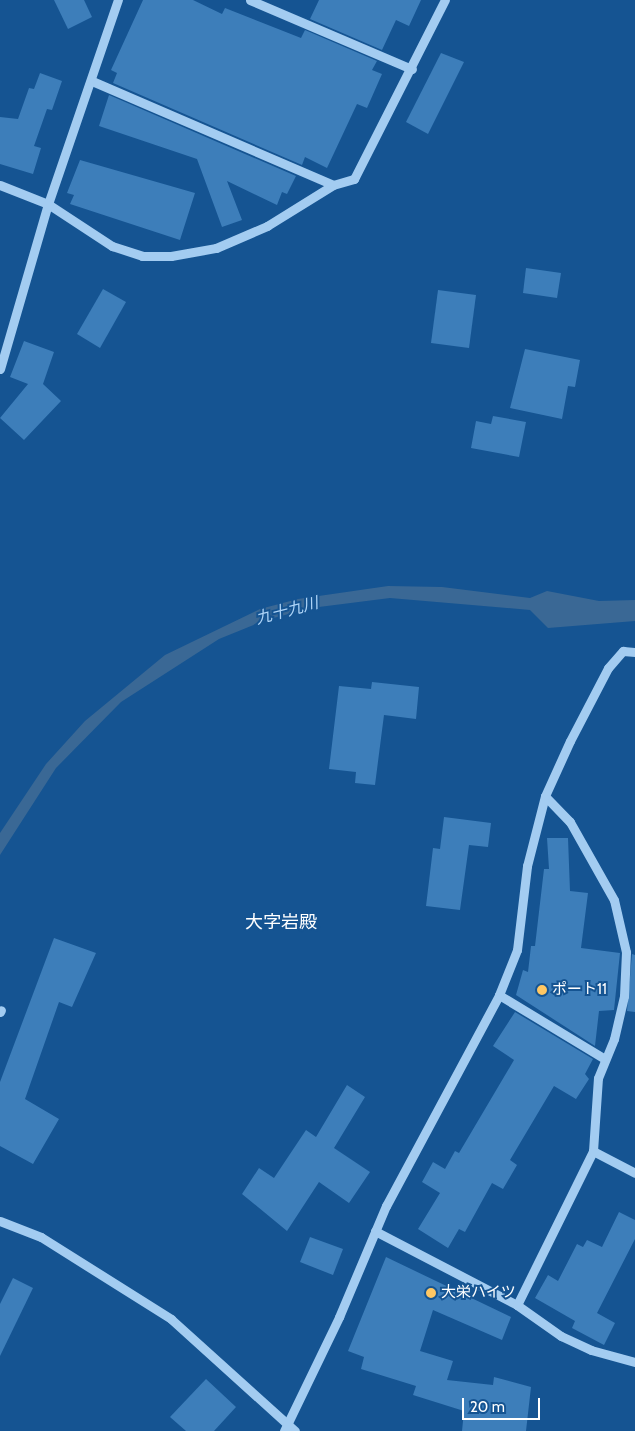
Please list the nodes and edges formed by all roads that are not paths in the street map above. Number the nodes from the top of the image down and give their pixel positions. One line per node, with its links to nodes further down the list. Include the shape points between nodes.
1 (118, 0): 5 (street)
2 (250, 0): 4 (street)
3 (445, 0): 4 (street)
4 (412, 70): 7 (street, via 354,179)
5 (92, 81): 7 (street); 8 (street)
6 (0, 185): 8 (street)
7 (333, 185): 8 (street, via 267,226 216,248 170,256 142,256 112,246)
8 (48, 204): 9 (street)
9 (0, 368)
10 (635, 652): 11 (street, via 623,651 608,668)
11 (545, 796): 12 (street, via 527,866 517,950); 13 (street, via 570,822 597,868 623,929 624,996)
12 (499, 995): 13 (street); 17 (street)
13 (605, 1059): 14 (street, via 598,1078)
14 (593, 1151): 15 (street); 18 (street)
15 (635, 1173)
16 (0, 1221): 20 (street, via 41,1237 171,1319)
17 (375, 1231): 18 (street); 20 (street)
18 (517, 1305): 19 (street, via 591,1350)
19 (635, 1362)
20 (289, 1428)

